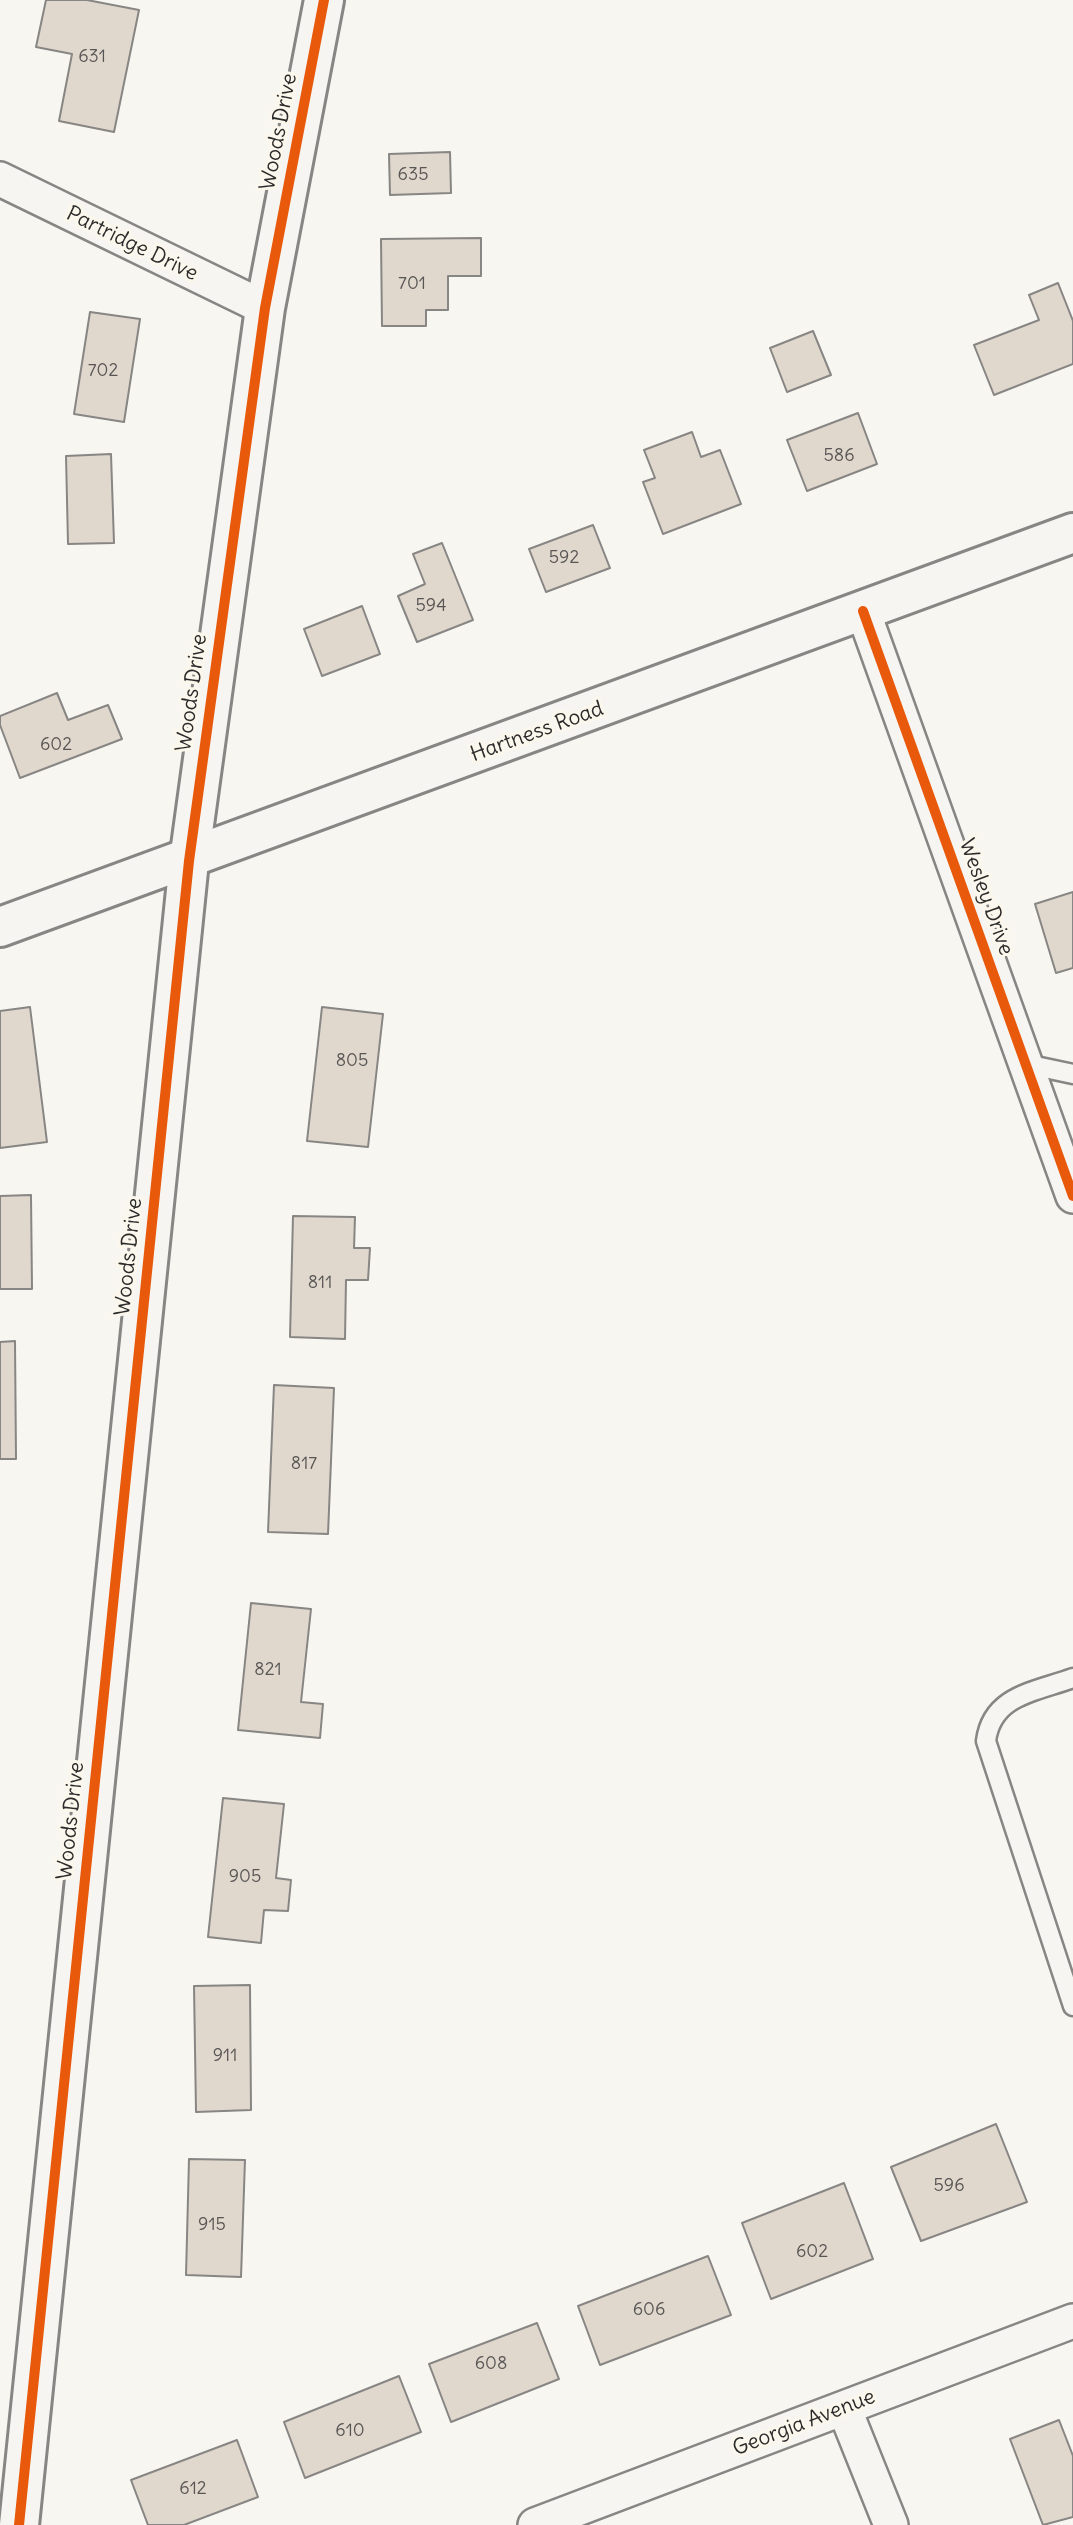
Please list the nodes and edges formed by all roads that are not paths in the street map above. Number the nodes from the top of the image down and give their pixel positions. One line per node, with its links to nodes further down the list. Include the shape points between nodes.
1 (324, 0): 3 (street, Woods Drive)
2 (0, 179): 3 (street, Partridge Drive)
3 (265, 308): 6 (street, Woods Drive)
4 (1073, 533): 5 (street, Hartness Road)
5 (863, 611): 6 (street, Hartness Road); 8 (street, Wesley Drive)
6 (188, 860): 7 (street, Hartness Road); 15 (street, Woods Drive)
7 (0, 928)
8 (1026, 1064): 9 (lane); 10 (street, Wesley Drive)
9 (1073, 1074)
10 (1073, 1196)
11 (1073, 1678): 12 (lane, via 1007,1702 988,1723 986,1741)
12 (1073, 2006)
13 (1073, 2321): 14 (street, Georgia Avenue)
14 (844, 2408): 16 (street, Georgia Avenue); 17 (street)
15 (19, 2525)
16 (535, 2525)
17 (891, 2525)

